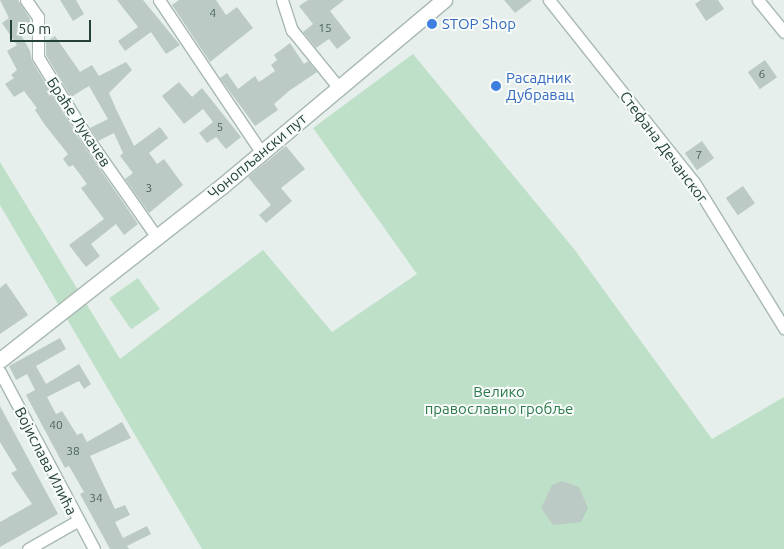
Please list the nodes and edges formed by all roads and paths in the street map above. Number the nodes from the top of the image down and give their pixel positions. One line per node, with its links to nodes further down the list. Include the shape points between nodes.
1 (26, 0): 10 (street, Браће Лукачев, via 38,17 38,57 88,139)
2 (159, 0): 9 (street)
3 (282, 0): 8 (street, via 292,30)
4 (444, 0): 8 (street, Чонопљански пут)
5 (549, 0): 11 (street, Стефана Дечанског, via 694,182)
6 (758, 0): 7 (street)
7 (784, 32)
8 (339, 88): 9 (street, Чонопљански пут)
9 (262, 153): 10 (street, Чонопљански пут)
10 (156, 236): 12 (street, Чонопљански пут)
11 (784, 328)
12 (0, 360)
13 (0, 372): 14 (street, Војислава Илића)
14 (77, 521): 15 (street); 16 (street, Војислава Илића)
15 (28, 549)
16 (94, 549)

